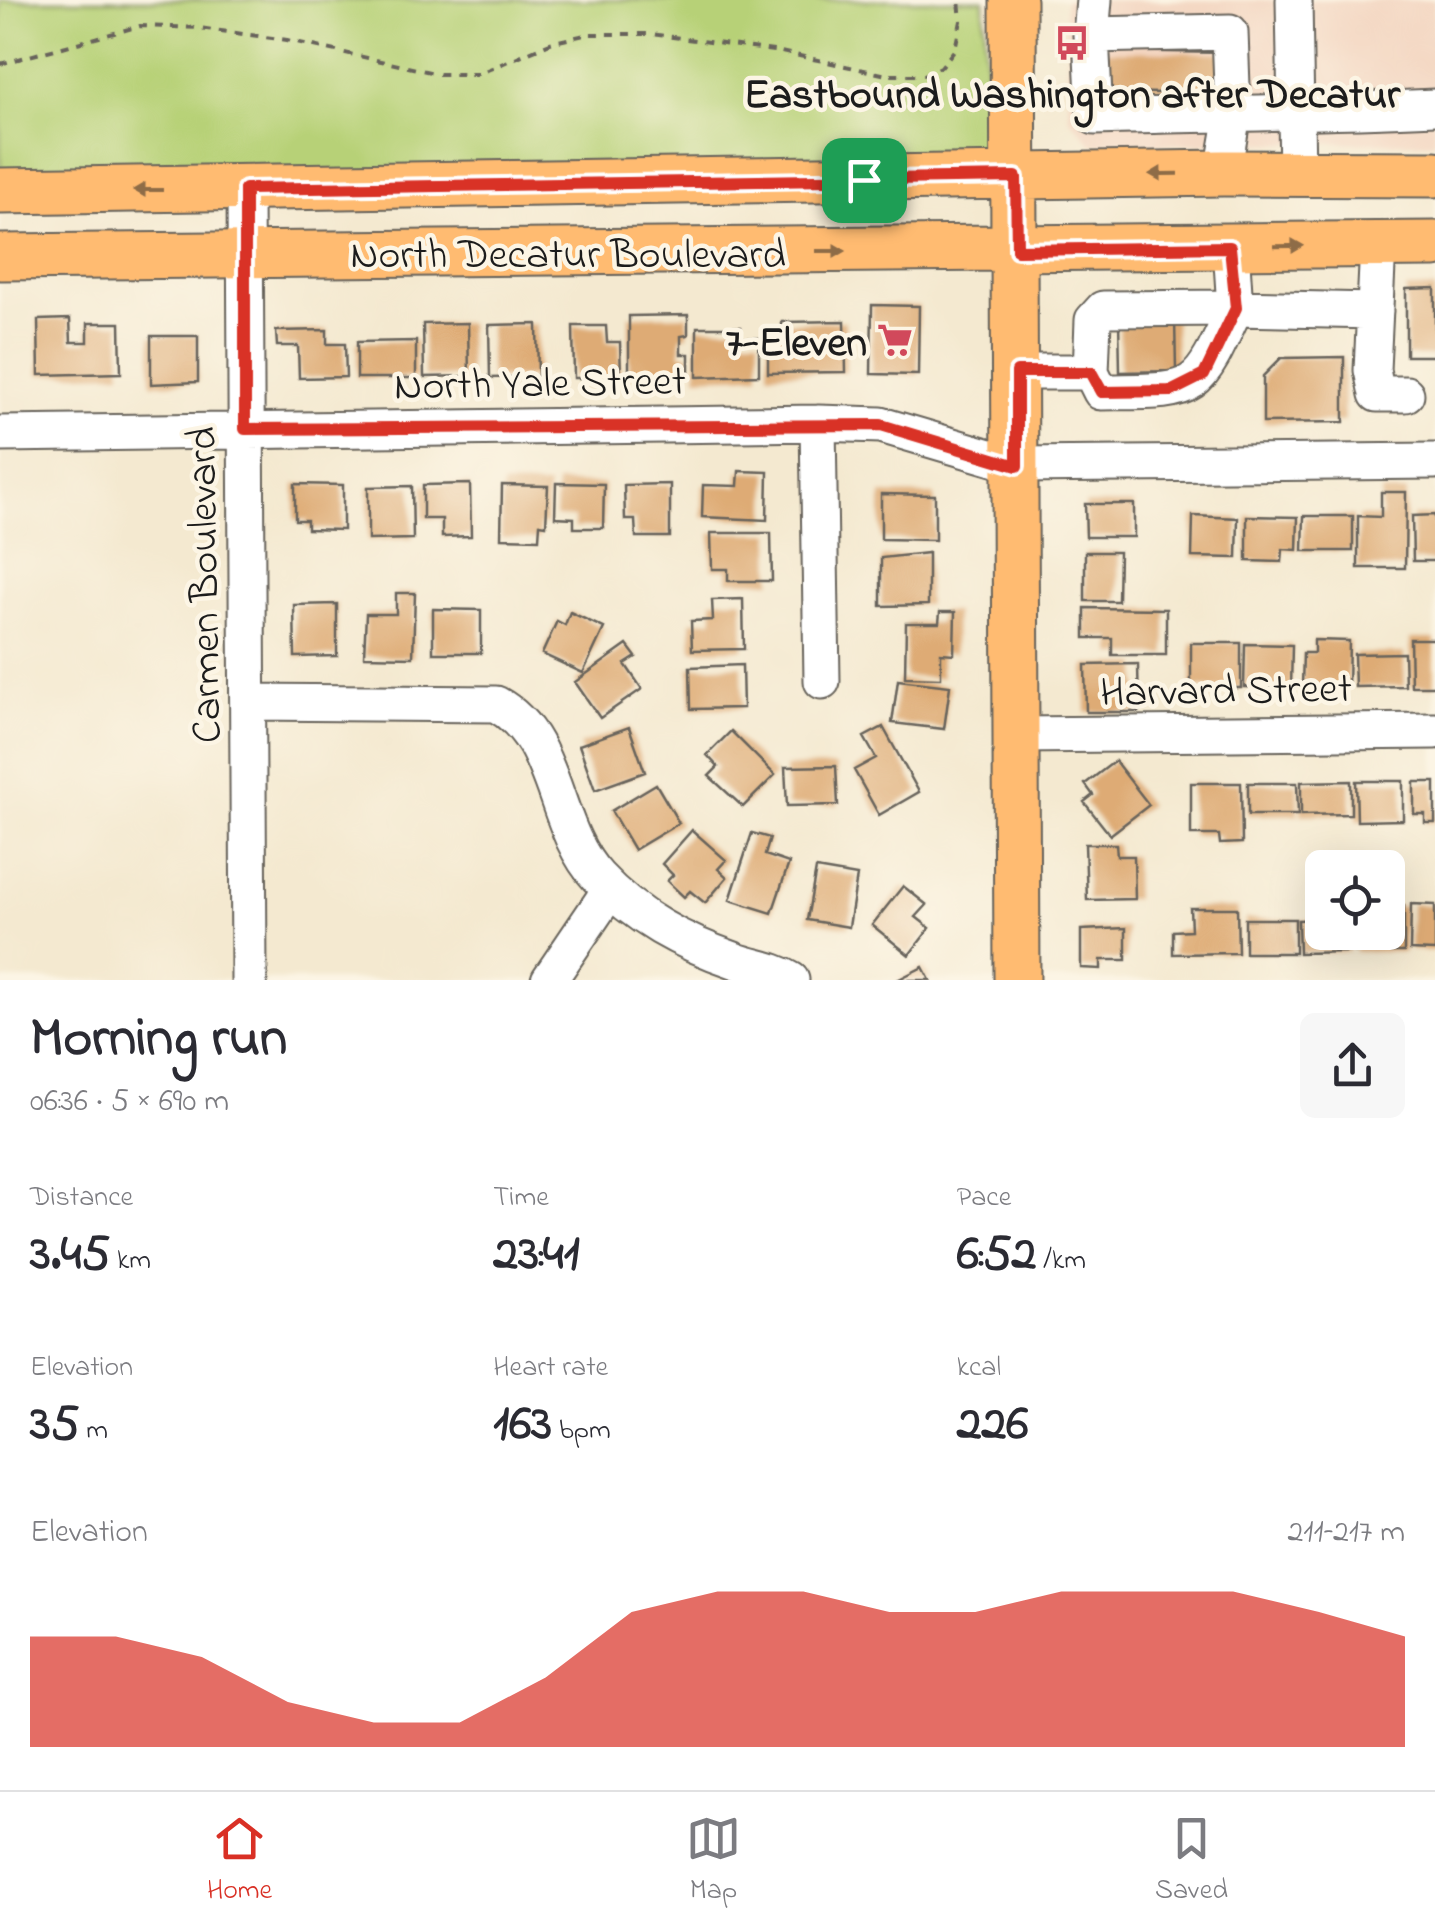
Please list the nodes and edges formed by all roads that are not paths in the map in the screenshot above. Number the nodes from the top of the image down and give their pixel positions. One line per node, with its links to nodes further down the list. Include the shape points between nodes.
1 (1013, 0): 11 (main road)
2 (1094, 0): 4 (street)
3 (1294, 0): 6 (street)
4 (1092, 35): 7 (street, via 1095,116); 7 (street, via 1230,32)
5 (1435, 106): 6 (street)
6 (1298, 112): 7 (street); 10 (street)
7 (1233, 114): 8 (street)
8 (1223, 172): 10 (main road, North Decatur Boulevard); 11 (main road, North Decatur Boulevard, one-way to 11)
9 (1435, 174): 10 (main road, North Decatur Boulevard)
10 (1297, 175)
11 (1016, 177): 12 (main road, North Decatur Boulevard); 17 (main road)
12 (245, 189): 13 (main road, North Decatur Boulevard, one-way to 13); 18 (street, Carmen Boulevard)
13 (0, 191)
14 (1435, 244): 15 (main road, North Decatur Boulevard)
15 (1378, 245): 16 (main road, North Decatur Boulevard, one-way to 15); 21 (street)
16 (1230, 247): 17 (main road, North Decatur Boulevard); 20 (street)
17 (1017, 250): 18 (main road, North Decatur Boulevard, one-way to 17); 22 (main road)
18 (244, 254): 19 (main road, North Decatur Boulevard); 26 (street, Carmen Boulevard)
19 (0, 257)
20 (1236, 308): 21 (street); 23 (street, via 1104,308 1093,320); 23 (street, via 1204,375 1172,391 1102,392)
21 (1375, 310): 24 (street, via 1377,394)
22 (1017, 372): 23 (street); 29 (main road)
23 (1091, 372)
24 (1406, 394)
25 (818, 423): 26 (street, North Yale Street); 29 (street, North Yale Street, via 881,425); 30 (street)
26 (245, 429): 27 (street, North Yale Street); 31 (street, Carmen Boulevard)
27 (0, 434)
28 (1435, 461): 29 (street, North Yale Street)
29 (1017, 466): 33 (main road)
30 (822, 681)
31 (249, 702): 34 (street, via 496,704 520,717 536,742 566,828); 35 (street, Carmen Boulevard)
32 (1435, 731): 33 (street, Harvard Street)
33 (1017, 735): 38 (main road)
34 (610, 890): 36 (street); 37 (street, via 689,944 768,966)
35 (249, 980)
36 (550, 980)
37 (790, 980)
38 (1018, 980)

